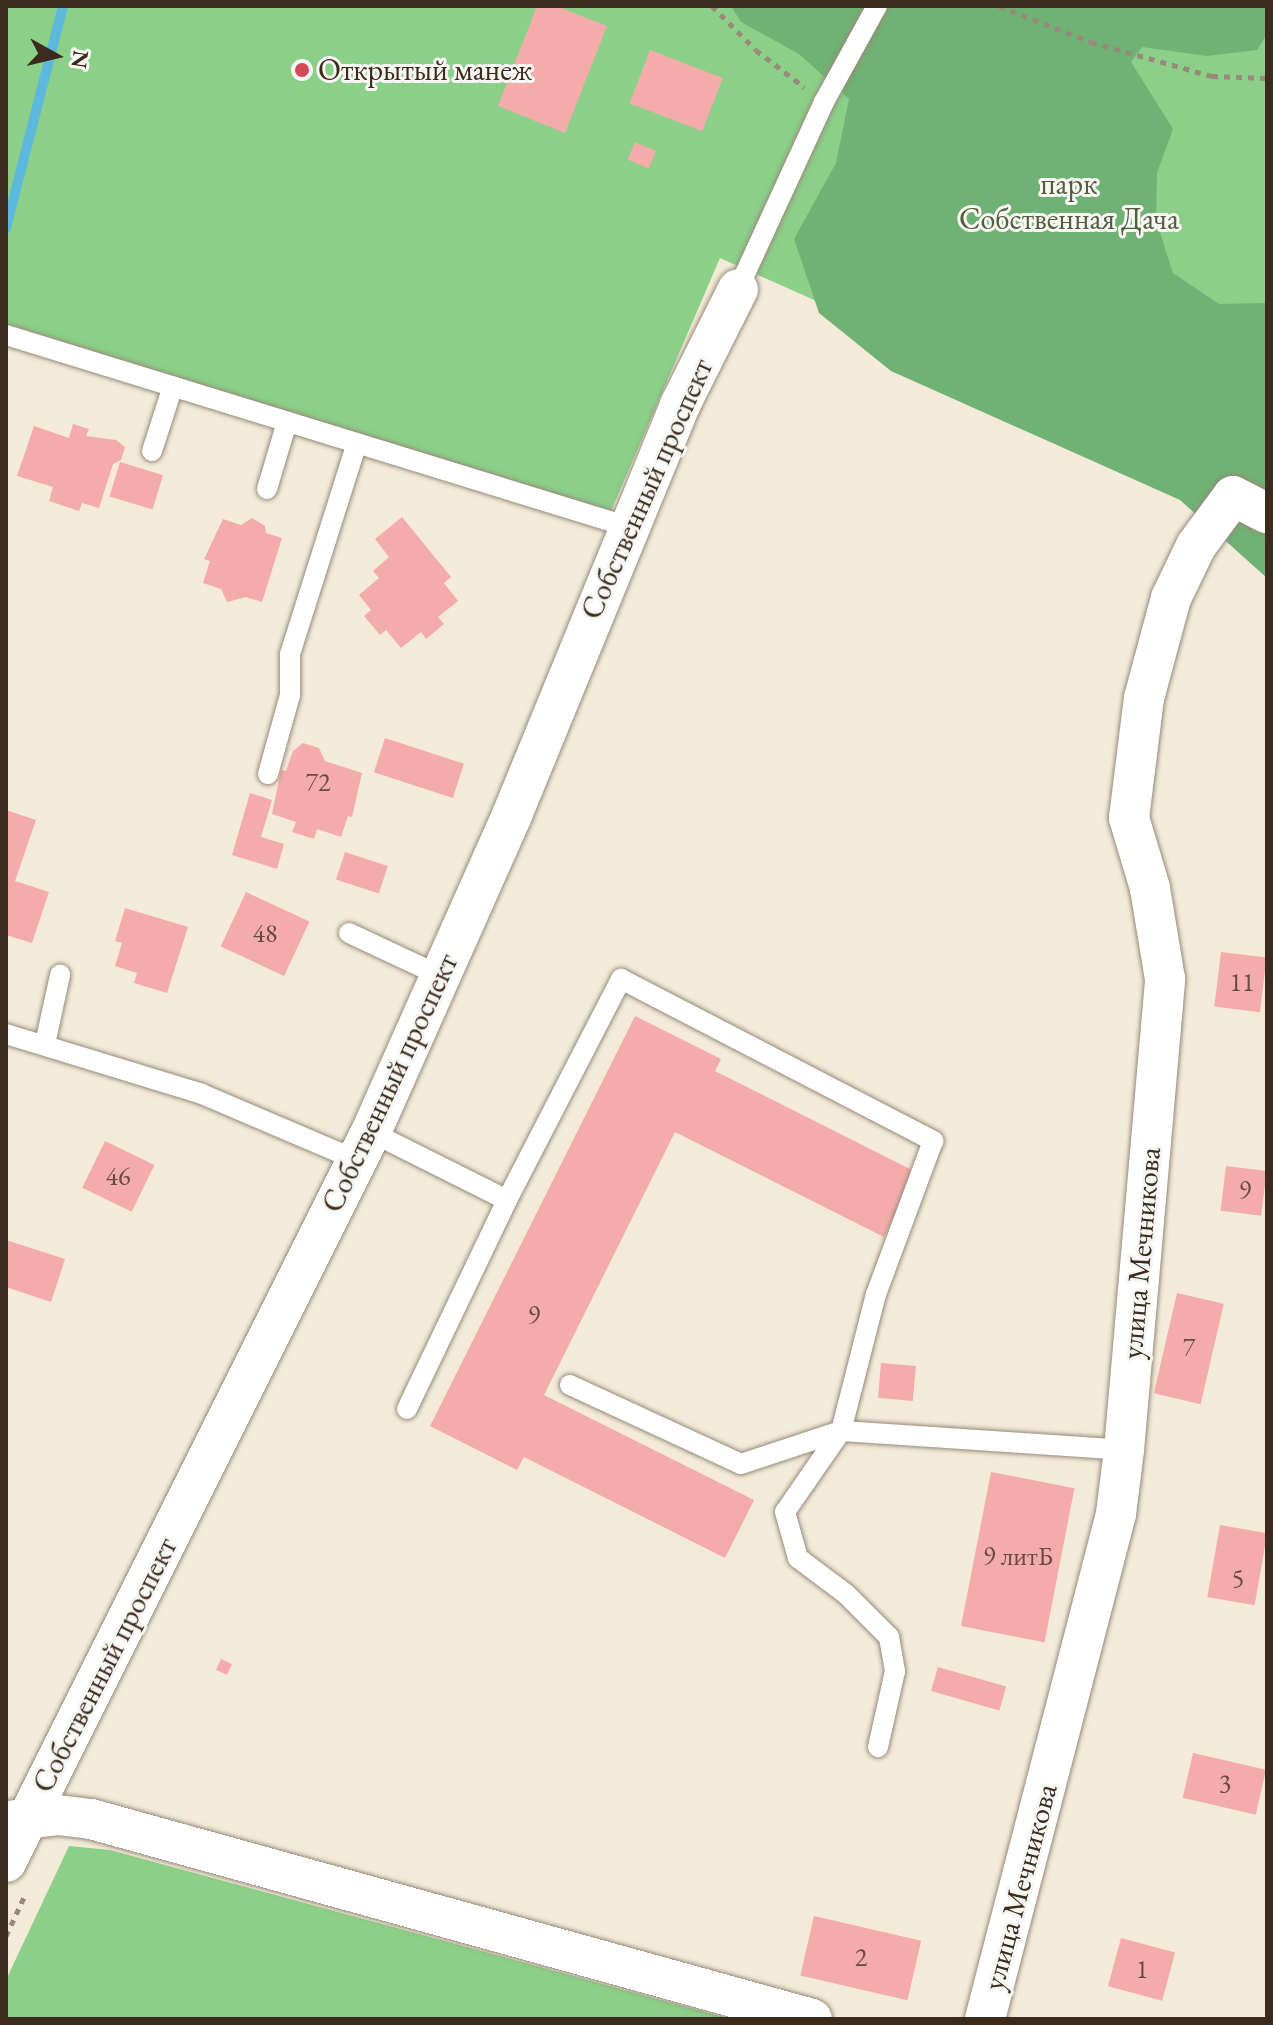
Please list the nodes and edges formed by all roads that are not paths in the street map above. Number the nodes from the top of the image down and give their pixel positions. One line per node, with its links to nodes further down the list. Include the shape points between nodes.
1 (877, 6): 2 (lane, via 824,102)
2 (738, 289): 10 (street, Собственный проспект, via 681,403)
3 (6, 335): 4 (lane)
4 (173, 386): 5 (lane); 7 (lane)
5 (287, 422): 6 (lane); 8 (lane)
6 (357, 443): 10 (lane); 11 (lane, via 290,654 290,695)
7 (152, 451)
8 (267, 489)
9 (1250, 504): 22 (street, улица Мечникова, via 1196,546 1171,598 1144,698 1129,818 1150,888 1165,979)
10 (629, 527): 14 (street, Собственный проспект)
11 (268, 774)
12 (349, 933): 14 (lane)
13 (60, 975): 16 (lane)
14 (441, 976): 17 (street, Собственный проспект)
15 (6, 1034): 16 (lane)
16 (45, 1044): 17 (lane)
17 (364, 1146): 18 (lane); 24 (street, Собственный проспект)
18 (507, 1200): 20 (lane); 21 (lane, via 621,979 933,1141 876,1294)
19 (570, 1385): 21 (lane, via 741,1464)
20 (407, 1409)
21 (841, 1431): 22 (lane); 23 (lane, via 785,1512 798,1558 846,1594 889,1637 895,1671)
22 (1124, 1450): 27 (street, улица Мечникова, via 1116,1514)
23 (878, 1747)
24 (17, 1820): 25 (street, Собственный проспект); 26 (street, via 91,1819)
25 (6, 1862)
26 (812, 2019)
27 (985, 2019)

